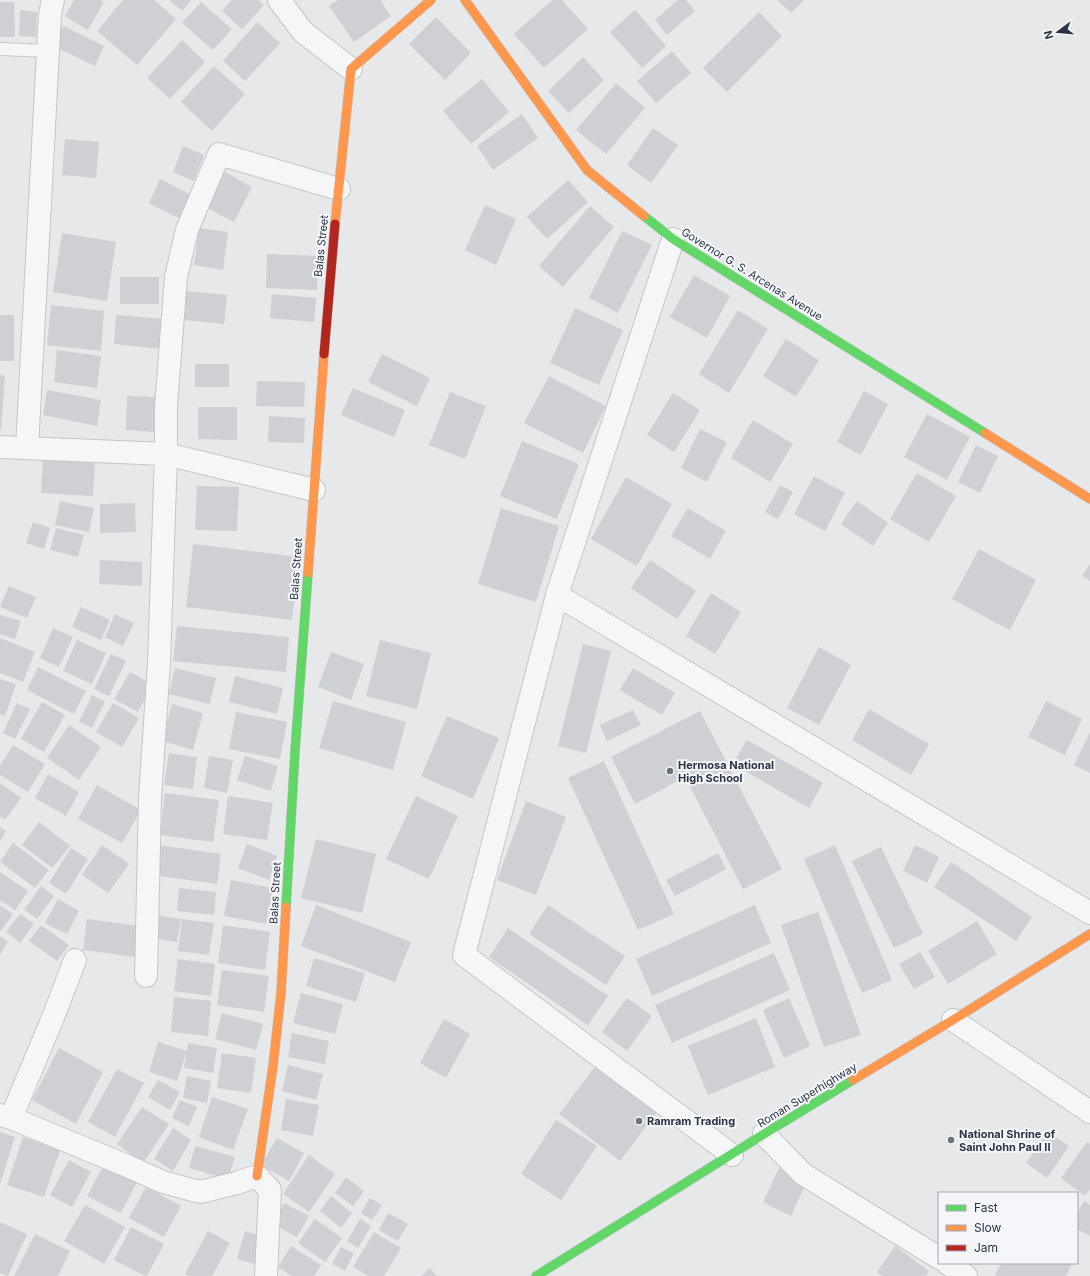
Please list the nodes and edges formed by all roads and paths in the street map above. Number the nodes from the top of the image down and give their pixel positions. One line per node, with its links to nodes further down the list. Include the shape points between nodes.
1 (53, 0): 6 (street)
2 (279, 0): 7 (street, via 303,32)
3 (431, 0): 7 (main road)
4 (464, 0): 9 (main road, Governor G. S. Arcenas Avenue, via 587,170)
5 (0, 49): 6 (lane)
6 (48, 50): 11 (street)
7 (351, 69): 8 (main road, Balas Street)
8 (339, 189): 12 (street, via 219,154 187,230 176,277 166,406); 13 (main road, Balas Street, via 329,285)
9 (673, 239): 14 (main road, Governor G. S. Arcenas Avenue); 15 (street)
10 (0, 447): 11 (street)
11 (27, 448): 12 (street)
12 (166, 454): 13 (street); 19 (street, via 159,663 150,798)
13 (314, 490): 25 (main road, Balas Street, via 281,993)
14 (1090, 499)
15 (557, 595): 16 (street); 24 (street, via 464,954)
16 (1090, 913)
17 (1090, 934): 20 (main road, Roman Superhighway)
18 (75, 960): 22 (street, via 54,1015)
19 (146, 976)
20 (953, 1020): 21 (street); 23 (main road, Roman Superhighway)
21 (1090, 1112)
22 (5, 1116): 25 (street, via 163,1182 200,1192)
23 (764, 1134): 24 (main road, Roman Superhighway); 26 (street, via 803,1174)
24 (732, 1155): 30 (main road, Roman Superhighway)
25 (257, 1176): 29 (street, via 270,1190)
26 (938, 1257)
27 (942, 1264): 31 (street)
28 (948, 1264): 32 (street)
29 (266, 1276)
30 (536, 1276)
31 (934, 1276)
32 (966, 1276)

